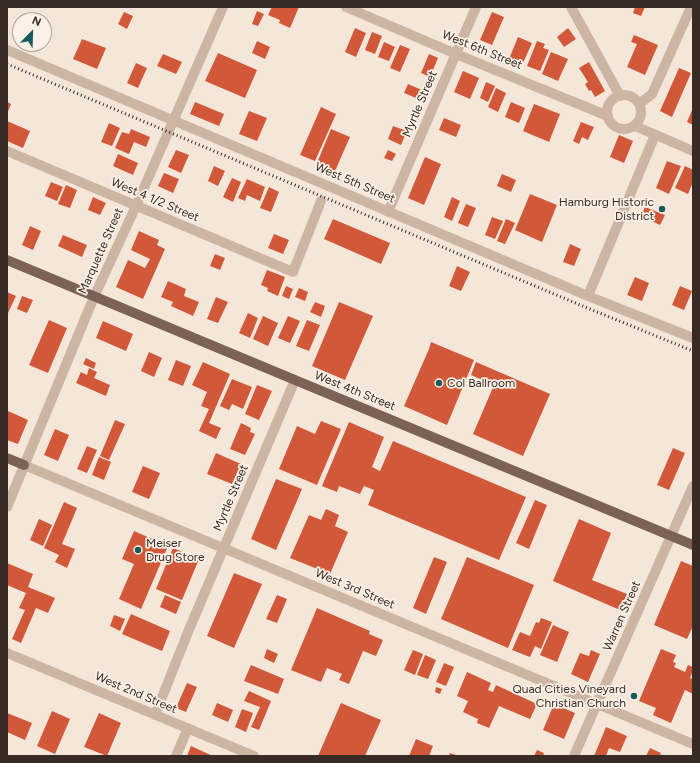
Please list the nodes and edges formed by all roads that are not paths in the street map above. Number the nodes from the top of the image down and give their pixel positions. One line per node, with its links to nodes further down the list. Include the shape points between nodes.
1 (223, 7): 11 (street, Marquette Street)
2 (346, 7): 7 (street, West 6th Street)
3 (476, 7): 7 (street, Myrtle Street)
4 (571, 7): 8 (street)
5 (690, 7): 9 (street, via 652,94)
6 (7, 50): 11 (street, West 5th Street)
7 (456, 54): 10 (street, West 6th Street); 18 (street, Myrtle Street)
8 (620, 96): 9 (street, via 631,96); 10 (street, via 610,102)
9 (639, 104): 12 (street, via 642,114)
10 (608, 116): 12 (street, via 612,124 621,129)
11 (173, 120): 17 (street, Marquette Street); 18 (street, West 5th Street)
12 (635, 126): 13 (street)
13 (655, 135): 15 (street); 20 (street)
14 (7, 151): 17 (street, West 4 1/2 Street)
15 (693, 151)
16 (321, 200): 17 (street, West 4 1/2 Street, via 294,272)
17 (136, 206): 21 (street, Marquette Street)
18 (388, 212): 20 (street, West 5th Street)
19 (7, 260): 21 (main road, West 4th Street)
20 (588, 296): 22 (street, West 5th Street)
21 (94, 297): 23 (main road, West 4th Street); 25 (street, Marquette Street)
22 (693, 338)
23 (295, 380): 28 (main road, West 4th Street); 30 (street, Myrtle Street)
24 (7, 458): 25 (main road, West 3rd Street)
25 (24, 465): 27 (street, Marquette Street); 30 (street, West 3rd Street)
26 (693, 486): 28 (street, Warren Street)
27 (7, 506)
28 (671, 535): 29 (main road, West 4th Street); 32 (street, Warren Street)
29 (693, 545)
30 (224, 548): 32 (street, West 3rd Street); 33 (street, Myrtle Street)
31 (7, 653): 33 (street, West 2nd Street)
32 (598, 704): 35 (street, West 3rd Street); 38 (street, Warren Street)
33 (155, 715): 34 (street, West 2nd Street)
34 (188, 728): 36 (street); 37 (street, West 2nd Street)
35 (693, 744)
36 (176, 756)
37 (254, 756)
38 (574, 756)

